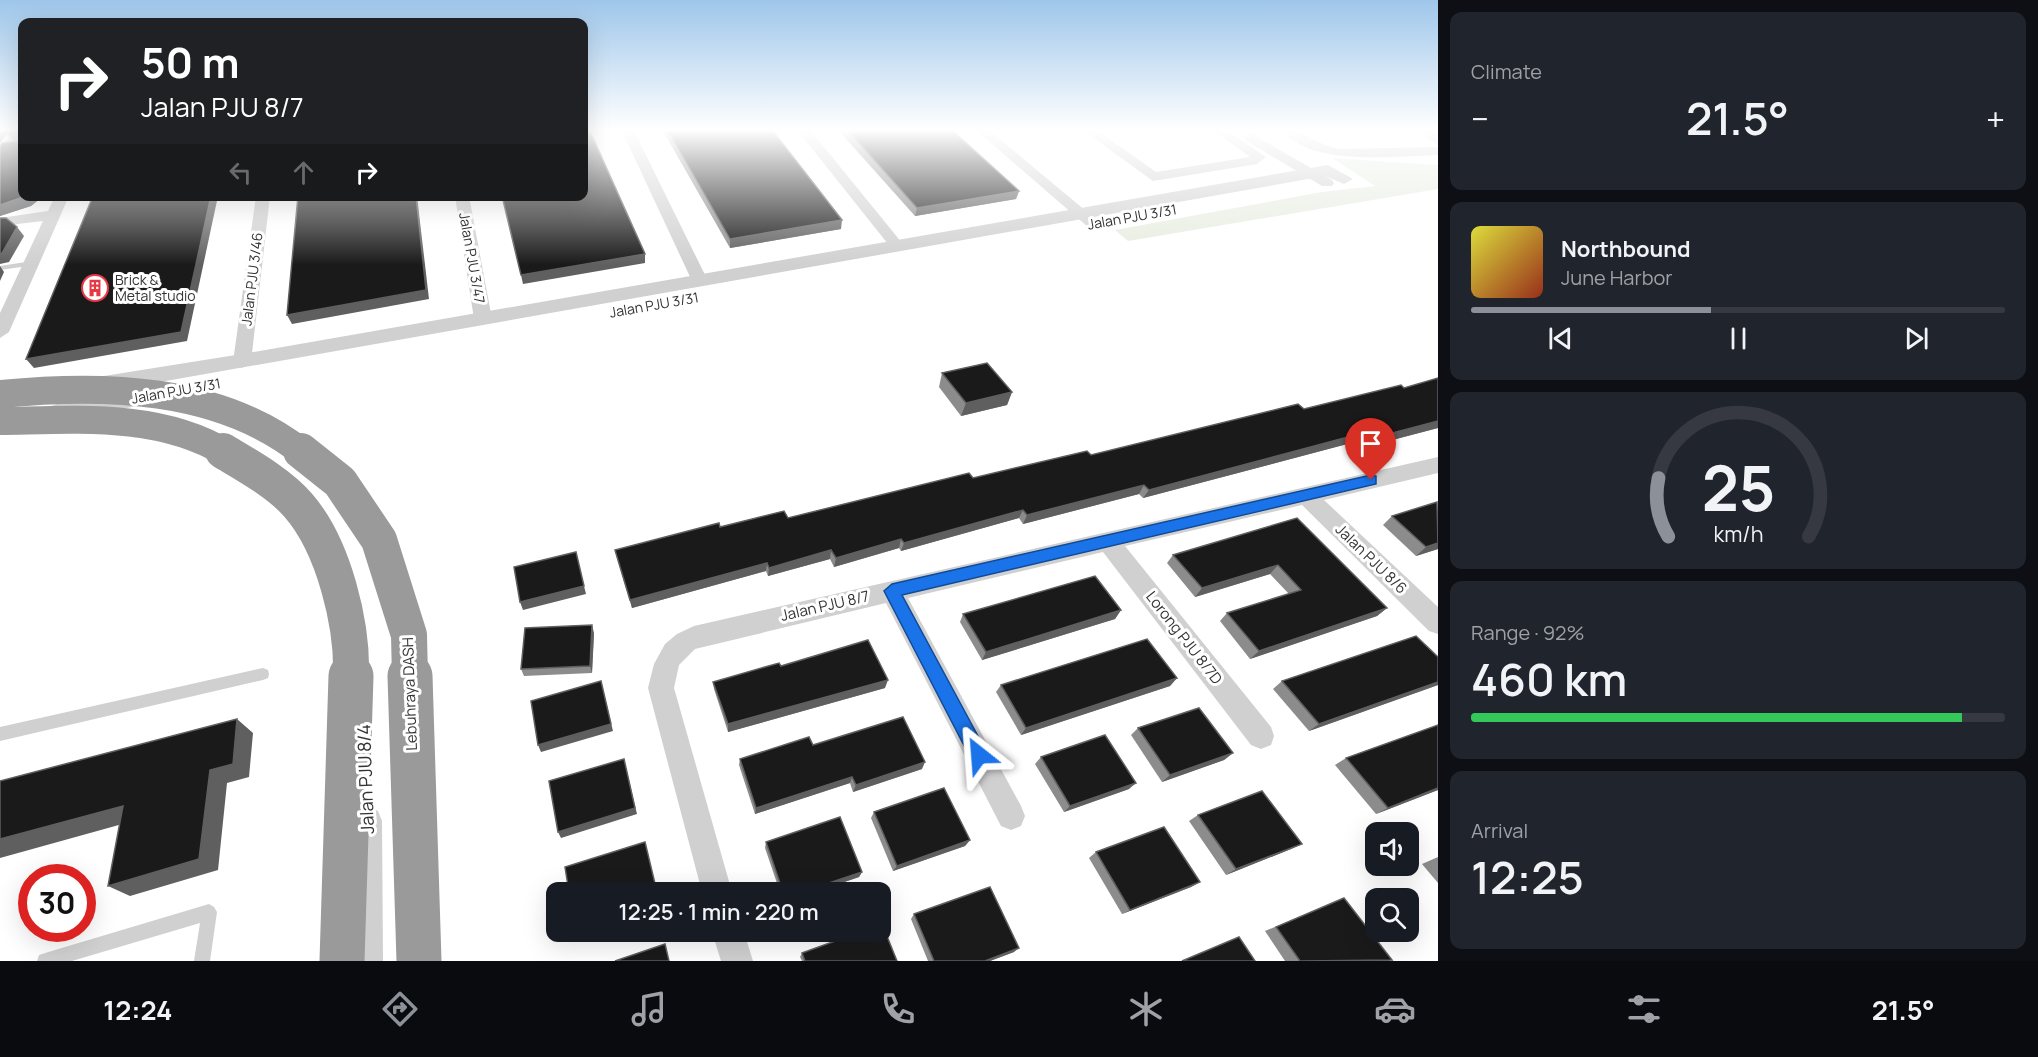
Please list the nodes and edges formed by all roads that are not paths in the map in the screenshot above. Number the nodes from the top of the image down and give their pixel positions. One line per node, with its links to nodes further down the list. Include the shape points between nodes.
1 (650, 176): 14 (street)
2 (840, 176): 11 (street)
3 (1035, 176): 9 (street)
4 (1317, 176): 9 (street, Jalan PJU 3/31)
5 (61, 201): 8 (street)
6 (262, 201): 18 (street, Jalan PJU 3/46)
7 (463, 201): 16 (street, Jalan PJU 3/47)
8 (54, 215): 10 (street); 12 (street)
9 (1086, 219): 11 (street, Jalan PJU 3/31); 21 (street, Jalan PJU 3/31)
10 (0, 222)
11 (897, 246): 14 (street, Jalan PJU 3/31)
12 (32, 263): 13 (lane); 15 (street)
13 (0, 268)
14 (700, 281): 16 (street, Jalan PJU 3/31)
15 (4, 315): 17 (street)
16 (483, 319): 18 (street, Jalan PJU 3/31)
17 (0, 332)
18 (242, 362): 20 (street, Jalan PJU 3/31)
19 (0, 394): 38 (highway, Lebuhraya DASH, bridge, via 64,388 118,390 199,403 243,416 296,447 340,482 379,540 409,635)
20 (0, 400)
21 (0, 422): 36 (highway, bridge, via 105,420 164,428 215,446 259,473 298,505 333,562 352,647)
22 (1438, 465): 23 (street, Jalan PJU 8/7)
23 (1305, 495): 24 (street, Jalan PJU 8/7); 27 (street, Jalan PJU 8/6)
24 (1108, 541): 25 (street, Jalan PJU 8/7); 30 (street, Lorong PJU 8/7D)
25 (892, 591): 31 (street); 32 (street, Jalan PJU 8/7, via 694,637 672,652 661,688)
26 (355, 597): 37 (street, Jalan PJU 8/4, via 369,779)
27 (1438, 623)
28 (263, 674): 29 (lane)
29 (0, 734)
30 (1261, 736)
31 (1011, 816)
32 (714, 882)
33 (731, 942): 39 (street)
34 (45, 961): 35 (lane, via 209,912)
35 (202, 961)
36 (342, 961)
37 (367, 961)
38 (419, 961)
39 (736, 961)

